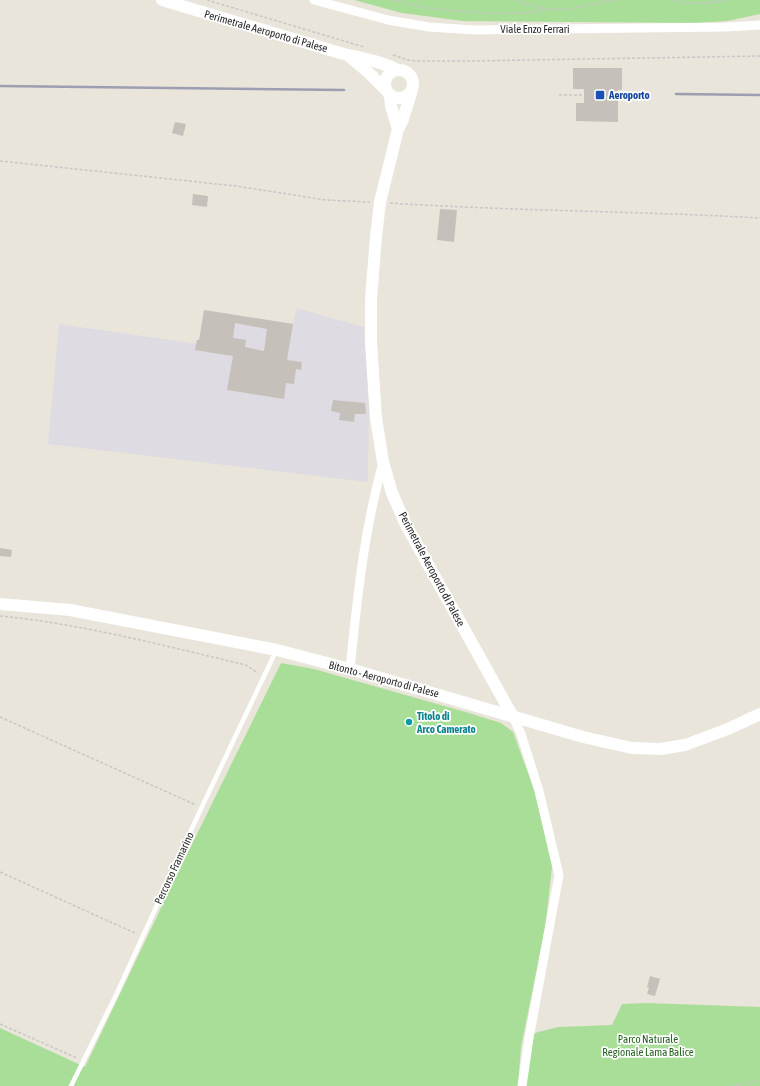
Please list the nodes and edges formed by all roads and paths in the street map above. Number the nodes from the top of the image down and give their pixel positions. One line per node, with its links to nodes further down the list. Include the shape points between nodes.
1 (162, 0): 14 (street, Perimetrale Aeroporto di Palese)
2 (207, 0): 13 (path)
3 (314, 0): 10 (street, Viale Enzo Ferrari)
4 (322, 0): 10 (street)
5 (392, 0): 11 (path, via 432,10 483,13 525,13)
6 (516, 0): 11 (path)
7 (617, 0): 11 (path, via 568,9)
8 (673, 0): 9 (path, via 700,5)
9 (726, 0)
10 (332, 5): 12 (street, Viale Enzo Ferrari, via 388,20 452,29 631,29)
11 (546, 9)
12 (760, 24)
13 (364, 47)
14 (347, 54): 17 (street, Perimetrale Aeroporto di Palese); 18 (street, Perimetrale Aeroporto di Palese)
15 (390, 54): 16 (path, via 419,61)
16 (760, 56)
17 (398, 70): 18 (street, via 386,77); 19 (street, via 406,72 412,78 414,85)
18 (388, 93): 19 (street, via 399,99); 22 (street)
19 (411, 93): 22 (street, Perimetrale Aeroporto di Palese)
20 (559, 95): 21 (path)
21 (584, 95)
22 (398, 129): 23 (street, Perimetrale Aeroporto di Palese, via 380,202 371,300 373,379)
23 (383, 462): 27 (street, via 371,513 356,606); 30 (street, Perimetrale Aeroporto di Palese, via 392,493 406,525)
24 (0, 604): 26 (street, Bitonto - Aeroporto di Palese, via 70,610)
25 (0, 616): 28 (path, via 28,618 116,634 246,665 258,672)
26 (277, 650): 27 (street, Bitonto - Aeroporto di Palese); 34 (lane, Percorso Framarino)
27 (350, 669): 30 (street, Bitonto - Aeroporto di Palese)
28 (255, 679)
29 (760, 714): 30 (street, Bitonto - Aeroporto di Palese, via 685,745 660,749 625,746 583,737)
30 (512, 715): 39 (street, via 521,734 539,791 559,875)
31 (0, 716): 32 (path)
32 (196, 805)
33 (0, 872): 34 (path)
34 (142, 936): 36 (lane, Percorso Framarino)
35 (0, 1024): 36 (path)
36 (83, 1061): 38 (lane, Percorso Framarino)
37 (760, 1081): 40 (path)
38 (71, 1086)
39 (522, 1086)
40 (731, 1086)

